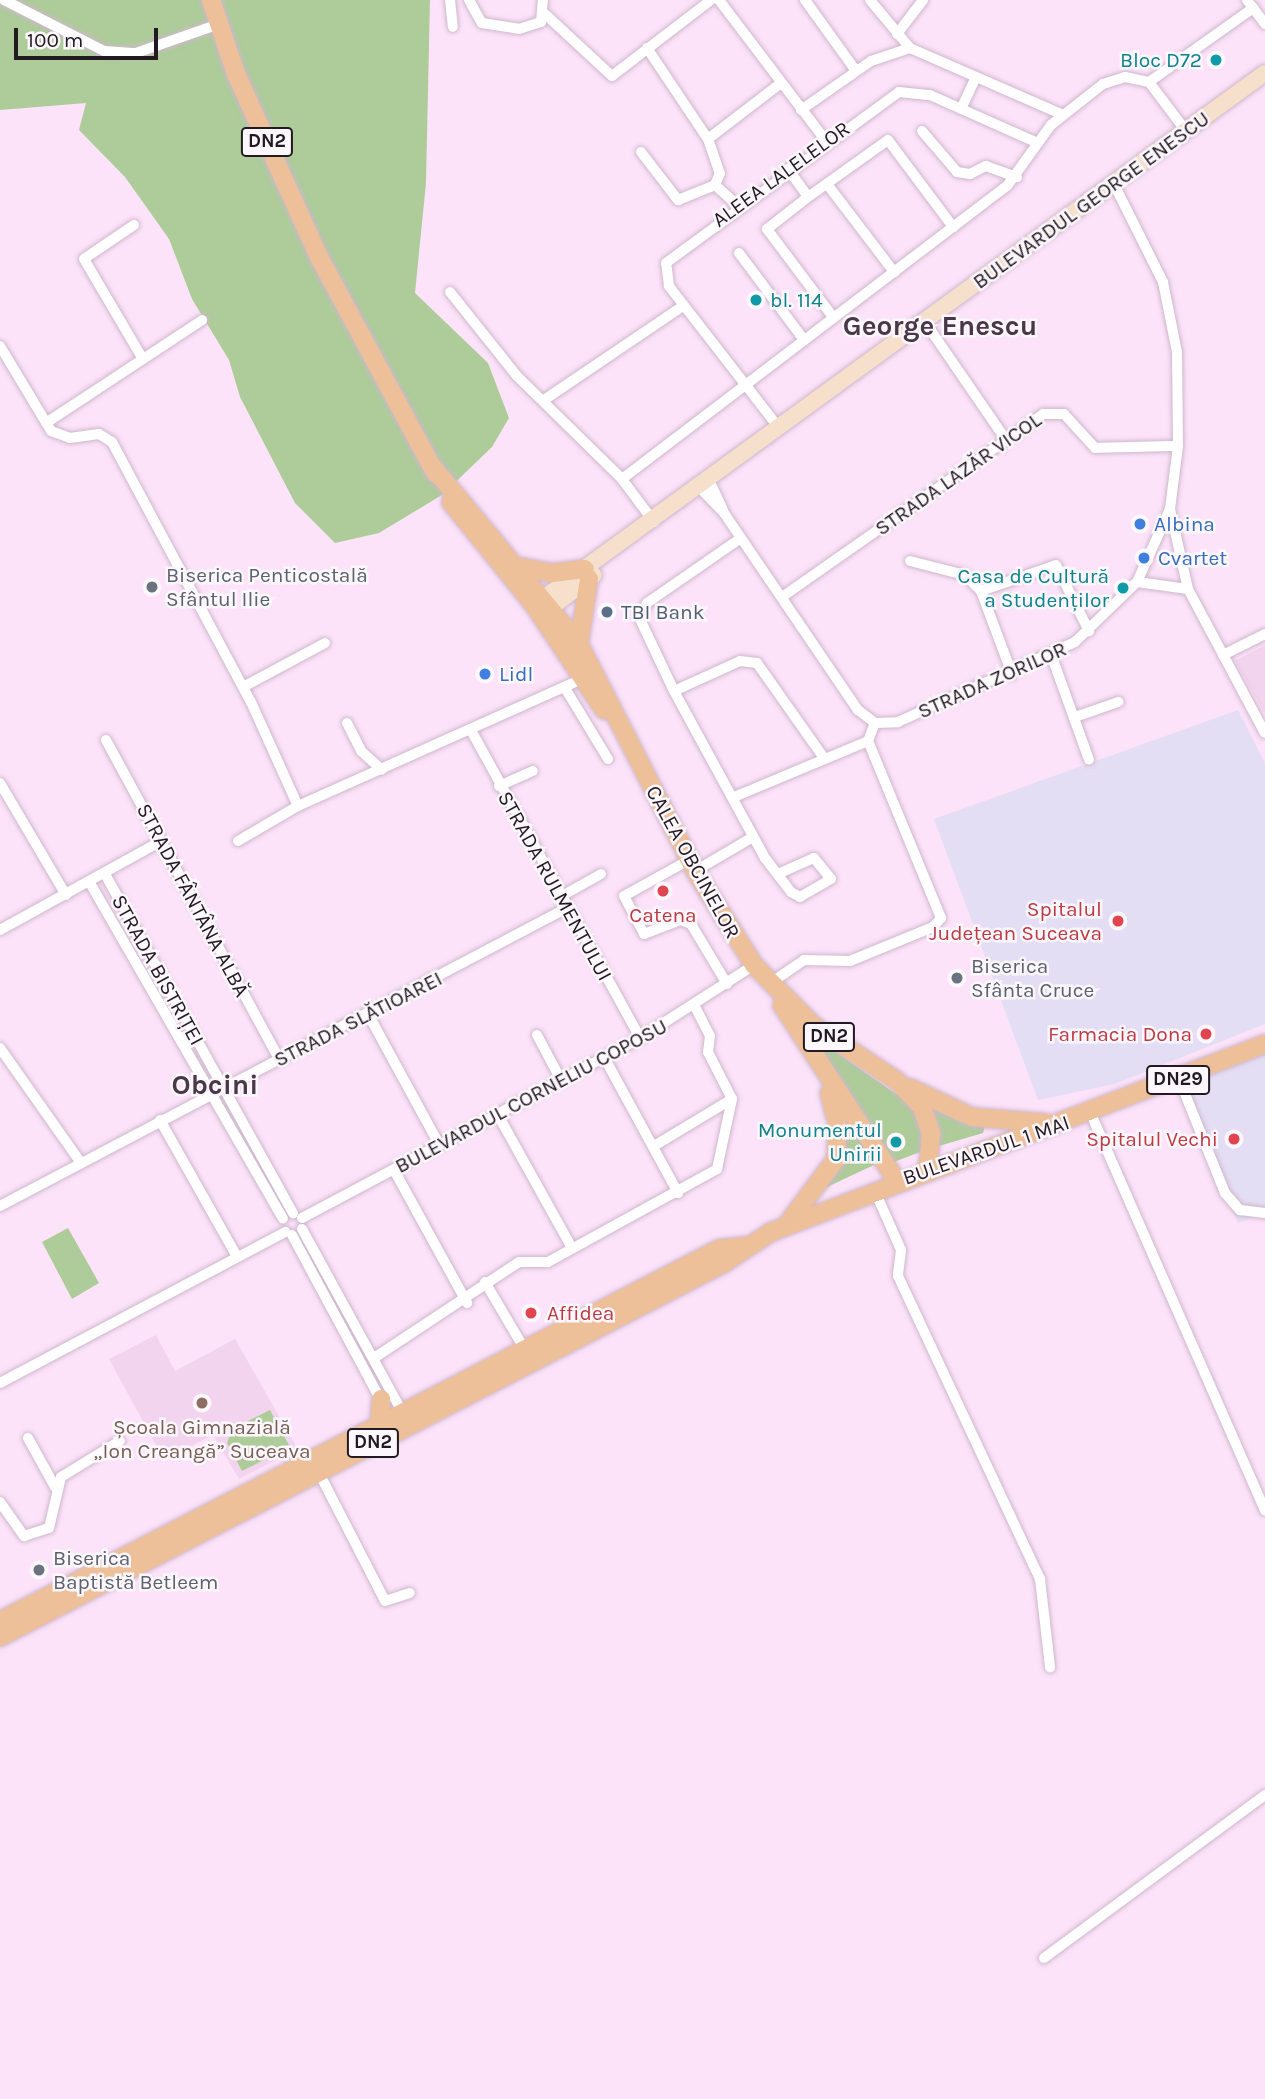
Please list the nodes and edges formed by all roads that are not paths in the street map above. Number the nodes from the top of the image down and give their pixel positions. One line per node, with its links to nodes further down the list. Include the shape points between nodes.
1 (4, 0): 13 (street, via 104,51 136,53)
2 (211, 0): 13 (main road, DN2)
3 (450, 0): 15 (street)
4 (469, 0): 12 (street, via 482,23 497,28 532,27)
5 (543, 0): 12 (street)
6 (711, 0): 17 (street)
7 (719, 0): 23 (street)
8 (805, 0): 19 (street)
9 (870, 0): 16 (street)
10 (923, 0): 16 (street)
11 (1250, 4): 14 (street); 22 (street)
12 (545, 14): 17 (street, via 612,76)
13 (219, 24): 58 (main road, DN2, via 332,284)
14 (1265, 24)
15 (453, 27)
16 (897, 34): 18 (street)
17 (648, 48): 29 (street)
18 (910, 48): 19 (street); 21 (street)
19 (856, 71): 25 (street)
20 (1265, 73): 28 (main road, BULEVARDUL GEORGE ENESCU)
21 (976, 77): 24 (street); 26 (street)
22 (1149, 82): 26 (street, via 1110,80); 28 (street)
23 (781, 83): 25 (street); 29 (street)
24 (961, 109): 30 (street, ALEEA LALELELOR, via 923,92 899,92); 31 (street, ALEEA LALELELOR)
25 (801, 110): 30 (street)
26 (1063, 115): 31 (street)
27 (922, 131): 34 (street, via 957,172 986,166)
28 (1186, 131): 36 (main road, BULEVARDUL GEORGE ENESCU)
29 (708, 139): 37 (street, via 720,173)
30 (826, 141): 33 (street, ALEEA LALELELOR)
31 (1038, 143): 34 (street)
32 (641, 152): 37 (street, via 678,200)
33 (788, 169): 38 (street); 39 (street, ALEEA LALELELOR)
34 (1017, 177): 41 (street)
35 (827, 184): 38 (street); 41 (street, via 888,140); 43 (street)
36 (1114, 184): 48 (main road, BULEVARDUL GEORGE ENESCU); 57 (street, STRADA ZORILOR, via 1163,282 1177,352)
37 (715, 185): 39 (street)
38 (808, 197): 46 (street, via 767,229)
39 (738, 206): 45 (street, ALEEA LALELELOR, via 666,262 665,278)
40 (134, 225): 51 (street, via 83,259)
41 (953, 227): 43 (street)
42 (738, 253): 49 (street)
43 (894, 272): 46 (street)
44 (450, 292): 53 (street)
45 (683, 306): 52 (street, ALEEA LALELELOR); 53 (street)
46 (833, 317): 49 (street)
47 (202, 320): 51 (street)
48 (925, 322): 55 (main road, BULEVARDUL GEORGE ENESCU); 56 (street)
49 (804, 340): 52 (street)
50 (0, 346): 54 (street)
51 (143, 359): 54 (street)
52 (745, 384): 55 (street, ALEEA LALELELOR); 59 (street)
53 (544, 400): 59 (street)
54 (46, 423): 80 (street, via 62,436 99,434 112,443)
55 (779, 428): 60 (main road, BULEVARDUL GEORGE ENESCU)
56 (1006, 440): 57 (street, STRADA LAZĂR VICOL, via 1043,414 1060,411 1095,448); 70 (street, STRADA LAZĂR VICOL)
57 (1178, 446): 61 (street, STRADA ZORILOR)
58 (431, 465): 65 (main road, DN2); 71 (main road, DN2, via 444,493)
59 (622, 479): 62 (street)
60 (704, 483): 62 (main road, BULEVARDUL GEORGE ENESCU); 63 (street)
61 (1170, 509): 67 (street, STRADA ZORILOR); 68 (street)
62 (654, 522): 66 (main road, BULEVARDUL GEORGE ENESCU)
63 (741, 538): 70 (street); 82 (street, via 647,603 639,617)
64 (910, 561): 69 (street, via 965,575)
65 (521, 567): 66 (main road); 71 (main road, DN2)
66 (587, 574): 71 (main road, BULEVARDUL GEORGE ENESCU); 75 (main road)
67 (1137, 582): 68 (street); 72 (street, STRADA ZORILOR)
68 (1188, 589): 76 (street)
69 (981, 591): 72 (street, via 1056,565); 78 (street)
70 (782, 597): 86 (street, via 858,710)
71 (543, 606): 75 (main road, CALEA OBCINELOR / DN2); 79 (main road, CALEA OBCINELOR / DN2)
72 (1089, 631): 77 (street, STRADA ZORILOR)
73 (1265, 634): 76 (street)
74 (324, 643): 80 (street)
75 (579, 644): 89 (main road, CALEA OBCINELOR / DN2)
76 (1223, 655): 88 (street)
77 (1052, 657): 78 (street, STRADA ZORILOR); 84 (street)
78 (1012, 674): 86 (street, STRADA ZORILOR, via 898,722)
79 (584, 678): 81 (street); 89 (main road, CALEA OBCINELOR / DN2)
80 (243, 687): 100 (street)
81 (565, 688): 87 (street); 93 (street)
82 (674, 691): 92 (street, via 740,662 757,663); 99 (street)
83 (1118, 702): 84 (street)
84 (1075, 717): 94 (street)
85 (347, 723): 95 (street, via 361,751)
86 (875, 723): 91 (street)
87 (472, 732): 95 (street); 98 (street, STRADA RULMENTULUI)
88 (1265, 733)
89 (623, 735): 104 (main road, CALEA OBCINELOR / DN2)
90 (106, 740): 102 (street, STRADA FÂNTÂNA ALBĂ)
91 (868, 741): 92 (street); 115 (street, via 941,918 933,927 850,961 804,960)
92 (824, 758): 99 (street)
93 (608, 759)
94 (1089, 760)
95 (382, 769): 100 (street)
96 (533, 771): 98 (street)
97 (0, 783): 109 (street)
98 (499, 786): 110 (street, STRADA RULMENTULUI)
99 (734, 797): 101 (street)
100 (298, 806): 103 (street)
101 (753, 837): 104 (street); 105 (street)
102 (161, 841): 106 (street); 123 (street, STRADA FÂNTÂNA ALBĂ)
103 (238, 841)
104 (692, 866): 113 (main road, CALEA OBCINELOR / DN2); 114 (street, via 624,896 643,934 681,920 691,924)
105 (780, 873): 105 (street, via 791,892 800,897 829,885 831,876 814,858)
106 (105, 874): 108 (street); 128 (street, STRADA BISTRIȚEI)
107 (601, 874): 110 (street)
108 (90, 883): 109 (street); 129 (street, STRADA BISTRIȚEI)
109 (66, 895): 112 (street)
110 (560, 897): 111 (street, STRADA RULMENTULUI)
111 (567, 908): 117 (street, STRADA SLĂTIOAREI); 119 (street, STRADA RULMENTULUI)
112 (0, 930)
113 (754, 965): 114 (street, BULEVARDUL CORNELIU COPOSU); 115 (main road, CALEA OBCINELOR / DN2)
114 (727, 984): 116 (street, BULEVARDUL CORNELIU COPOSU)
115 (769, 984): 124 (main road, CALEA OBCINELOR / DN2); 127 (main road, CALEA OBCINELOR / DN2, via 814,1026)
116 (695, 1006): 119 (street, BULEVARDUL CORNELIU COPOSU); 130 (street, via 710,1036 708,1052)
117 (368, 1014): 123 (street, STRADA SLĂTIOAREI); 135 (street)
118 (537, 1035): 126 (street)
119 (640, 1038): 122 (street, BULEVARDUL CORNELIU COPOSU)
120 (1265, 1044): 125 (main road, BULEVARDUL 1 MAI / DN29)
121 (0, 1048): 137 (street)
122 (604, 1057): 126 (street, BULEVARDUL CORNELIU COPOSU); 136 (street)
123 (279, 1059): 128 (street, STRADA SLĂTIOAREI)
124 (821, 1070): 140 (main road, CALEA OBCINELOR / DN2); 146 (main road, DN2, via 838,1126 836,1159)
125 (1179, 1079): 131 (main road, BULEVARDUL 1 MAI / DN29); 144 (street, via 1226,1193 1240,1210)
126 (561, 1080): 132 (street, BULEVARDUL CORNELIU COPOSU)
127 (897, 1081): 134 (main road, DN29, via 987,1121); 138 (main road, CALEA OBCINELOR / DN2, via 928,1117)
128 (224, 1085): 129 (street, STRADA SLĂTIOAREI); 145 (street, STRADA BISTRIȚEI)
129 (211, 1092): 133 (street, STRADA SLĂTIOAREI); 145 (street, STRADA BISTRIȚEI)
130 (732, 1099): 136 (street); 142 (street, via 716,1169)
131 (1091, 1114): 134 (main road, BULEVARDUL 1 MAI / DN29); 162 (street)
132 (498, 1115): 135 (street, BULEVARDUL CORNELIU COPOSU); 148 (street)
133 (160, 1121): 137 (street, STRADA SLĂTIOAREI); 149 (street)
134 (1069, 1122): 138 (main road, BULEVARDUL 1 MAI / DN29)
135 (440, 1146): 139 (street, BULEVARDUL CORNELIU COPOSU)
136 (653, 1146): 142 (street)
137 (81, 1163): 143 (street, STRADA SLĂTIOAREI)
138 (928, 1168): 140 (main road, BULEVARDUL 1 MAI / DN2)
139 (394, 1170): 145 (street, BULEVARDUL CORNELIU COPOSU); 151 (street)
140 (896, 1180): 141 (main road, BULEVARDUL 1 MAI / DN2)
141 (874, 1189): 146 (main road, BULEVARDUL 1 MAI / DN2); 167 (street, via 901,1250 903,1287 1040,1579)
142 (678, 1193): 148 (street)
143 (0, 1206)
144 (1265, 1213)
145 (291, 1224): 149 (street, BULEVARDUL CORNELIU COPOSU); 153 (street, STRADA BISTRIȚEI); 155 (street, STRADA BISTRIȚEI)
146 (786, 1226): 147 (main road, DN2)
147 (743, 1246): 152 (main road, DN2, via 719,1249); 156 (main road, DN2, via 724,1263)
148 (572, 1248): 150 (street, via 541,1264 519,1262)
149 (236, 1255): 154 (street, BULEVARDUL CORNELIU COPOSU)
150 (485, 1282): 151 (street); 152 (street)
151 (467, 1303): 153 (street)
152 (525, 1350): 156 (main road, DN2)
153 (374, 1358): 156 (street, STRADA BISTRIȚEI)
154 (0, 1382)
155 (381, 1399): 156 (main road)
156 (396, 1421): 159 (main road, DN2); 165 (main road, DN2)
157 (28, 1438): 160 (street)
158 (120, 1441): 160 (street, via 69,1470)
159 (318, 1471): 164 (street, via 385,1601); 166 (main road, DN2)
160 (55, 1487): 163 (street, via 49,1528 24,1536)
161 (0, 1502): 163 (street)
162 (1265, 1511)
163 (3, 1514)
164 (410, 1593)
165 (0, 1620)
166 (0, 1637)
167 (1050, 1667)
168 (1265, 1795): 169 (street)
169 (1044, 1958)

